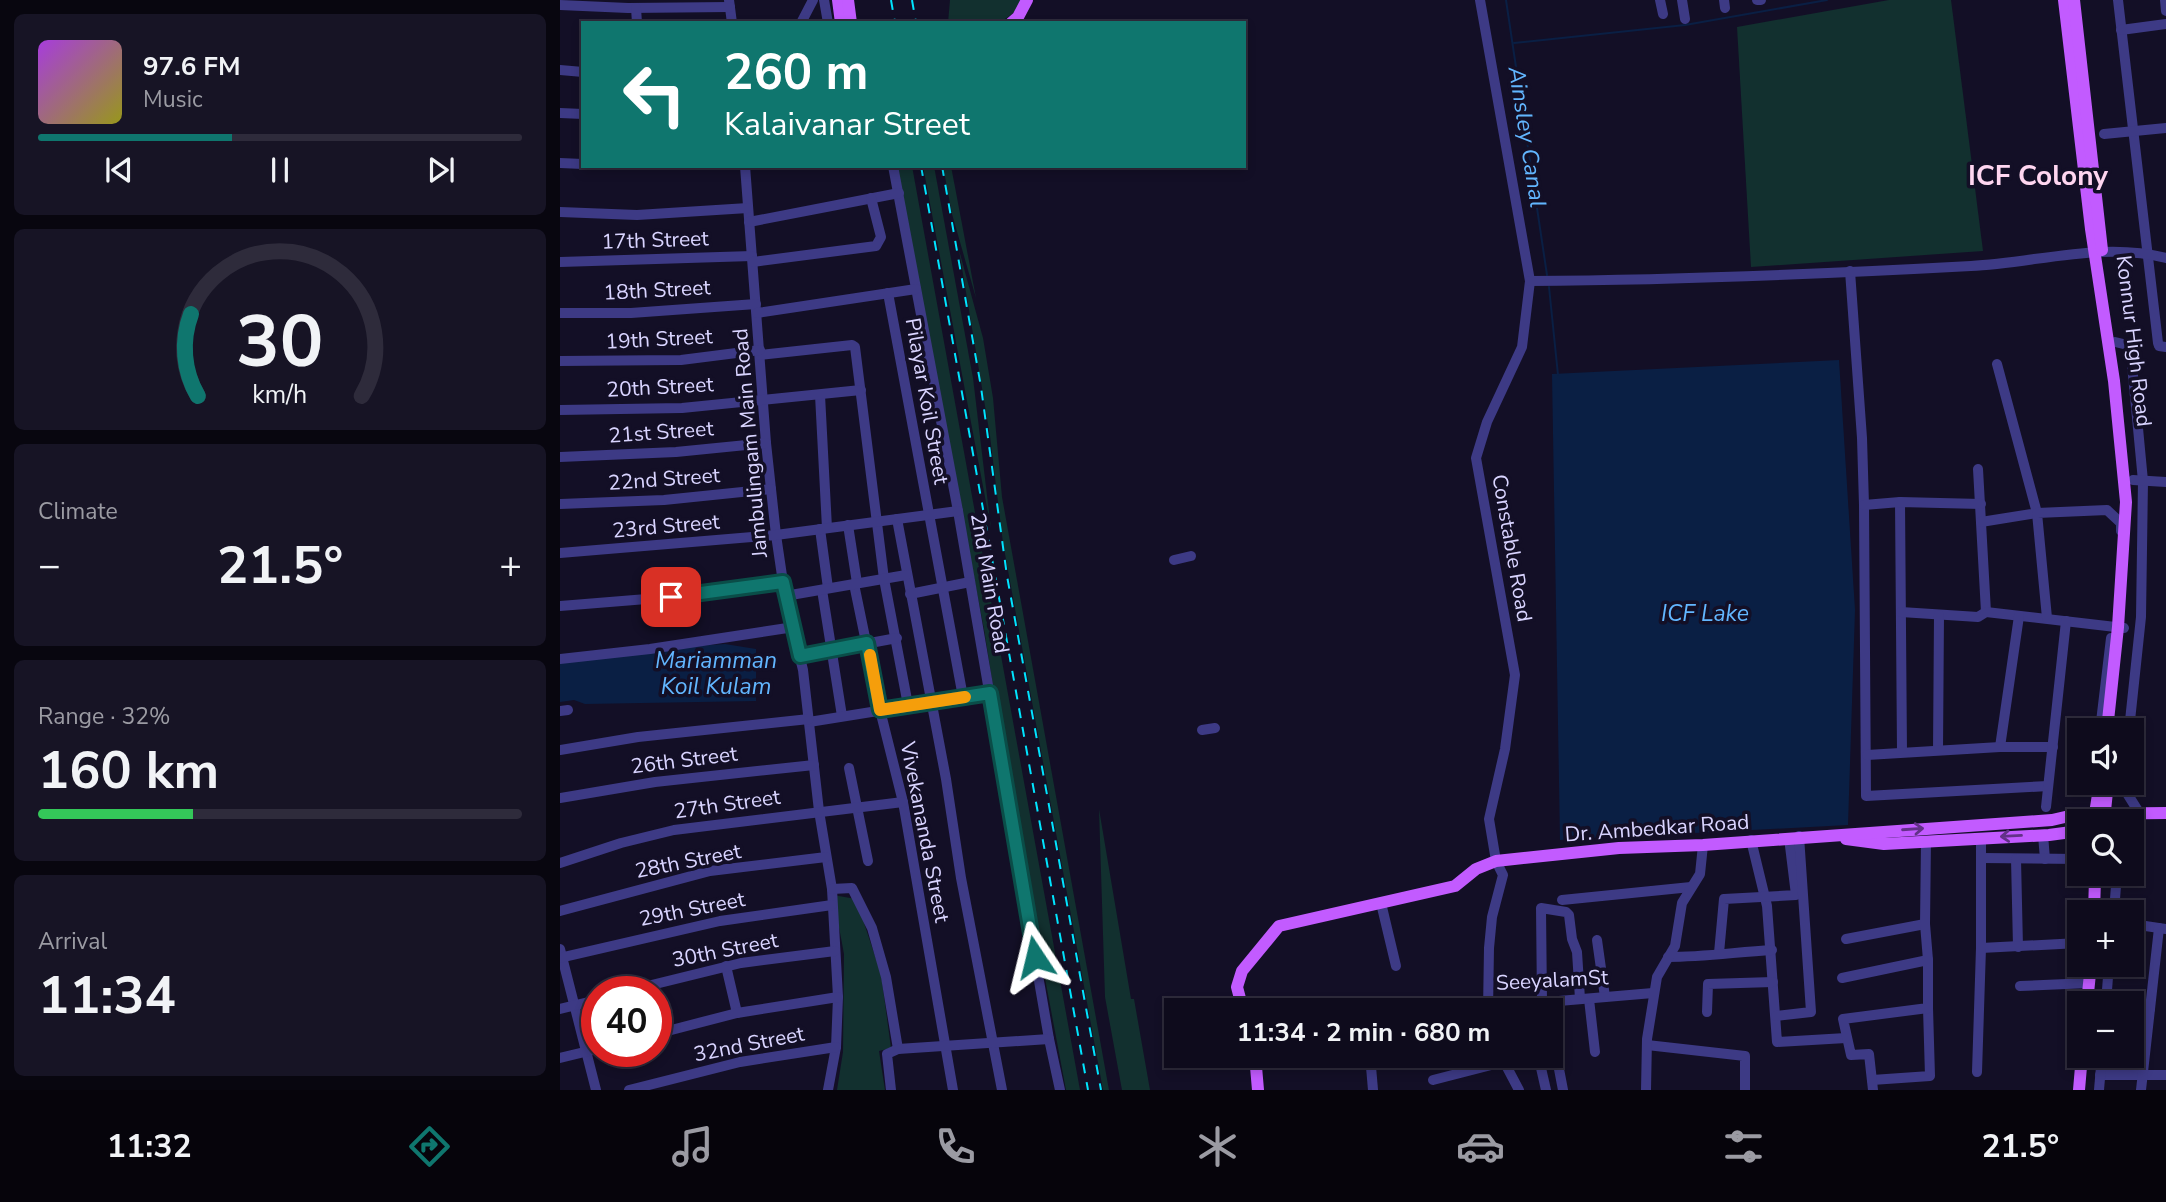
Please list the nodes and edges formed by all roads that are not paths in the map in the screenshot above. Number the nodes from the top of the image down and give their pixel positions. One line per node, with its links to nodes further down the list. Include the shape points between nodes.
1 (813, 0): 21 (street)
2 (824, 0): 22 (street)
3 (838, 0): 23 (main road)
4 (848, 0): 24 (main road)
5 (1027, 0): 25 (main road)
6 (1036, 0): 26 (main road)
7 (1480, 0): 51 (street, Constable Road)
8 (1660, 0): 18 (street)
9 (1682, 0): 19 (street)
10 (2064, 0): 45 (main road)
11 (2074, 0): 35 (main road, Konnur High Road)
12 (2118, 0): 28 (street)
13 (2165, 0): 17 (street)
14 (730, 4): 16 (street)
15 (560, 5): 16 (street)
16 (636, 8): 20 (street)
17 (2166, 11)
18 (1663, 14)
19 (1685, 19)
20 (637, 21)
21 (802, 21)
22 (828, 21)
23 (841, 21)
24 (851, 21)
25 (1013, 21)
26 (1025, 21)
27 (2166, 24): 28 (street)
28 (2121, 30): 34 (street)
29 (560, 70): 30 (street)
30 (581, 72)
31 (560, 113): 32 (street)
32 (581, 114)
33 (2166, 128): 34 (street)
34 (2133, 132): 35 (street); 46 (street)
35 (2097, 135): 45 (main road, Konnur High Road)
36 (560, 163): 37 (street)
37 (581, 164)
38 (748, 168): 42 (street, Jambulingam Main Road)
39 (893, 168): 40 (street, 2nd Main Road)
40 (899, 193): 41 (street); 52 (street, 2nd Main Road)
41 (870, 198): 44 (street); 48 (street, 17th Street, via 881,237 876,246)
42 (748, 208): 43 (street, via 638,215); 44 (street, Jambulingam Main Road)
43 (560, 212)
44 (749, 222): 48 (street, Jambulingam Main Road)
45 (2099, 253): 46 (street); 50 (street, via 1974,266); 56 (main road, Konnur High Road); 104 (main road, via 2126,502)
46 (2147, 253): 47 (street); 57 (street, via 2158,343)
47 (2166, 258)
48 (753, 259): 49 (street, 17th Street); 54 (street, Jambulingam Main Road)
49 (560, 262)
50 (1850, 271): 51 (street); 74 (street)
51 (1530, 281): 156 (street, Constable Road, via 1521,347 1476,458 1516,675 1489,818)
52 (916, 289): 53 (street, 18th Street); 75 (street, 2nd Main Road)
53 (888, 293): 54 (street, 18th Street); 77 (street, Pilayar Koil Street)
54 (756, 308): 55 (street, 18th Street); 58 (street, Jambulingam Main Road)
55 (560, 313)
56 (2115, 342): 68 (main road, Konnur High Road); 68 (street, via 2136,347 2132,365)
57 (2166, 347)
58 (760, 352): 59 (street, 19th Street, via 681,360); 61 (street, 19th Street, via 853,345); 63 (street, Jambulingam Main Road)
59 (560, 361)
60 (1997, 364): 76 (street)
61 (861, 390): 62 (street, 20th Street); 79 (street)
62 (820, 395): 63 (street, 20th Street); 82 (street)
63 (763, 399): 64 (street, 20th Street, via 682,408); 65 (street, Jambulingam Main Road)
64 (560, 410)
65 (766, 443): 66 (street, 21st Street); 70 (street, Jambulingam Main Road)
66 (560, 457)
67 (1978, 469): 73 (street)
68 (2138, 480): 69 (street); 104 (main road, Konnur High Road); 119 (street, via 2141,617)
69 (2166, 482)
70 (771, 489): 72 (street, 22nd Street); 83 (street, Jambulingam Main Road)
71 (1900, 502): 73 (street); 74 (street); 97 (street)
72 (560, 504)
73 (1981, 504): 80 (street)
74 (1864, 506): 128 (street)
75 (958, 511): 77 (street, 23rd Street); 90 (street, 2nd Main Road)
76 (2037, 513): 80 (street); 101 (street); 104 (street, via 2107,510 2121,523)
77 (928, 515): 78 (street, 23rd Street); 92 (street, Pilayar Koil Street)
78 (897, 519): 79 (street, 23rd Street); 87 (street)
79 (876, 522): 81 (street, 23rd Street); 88 (street)
80 (1982, 522): 98 (street)
81 (848, 525): 82 (street, 23rd Street); 91 (street, Vivekananda Street)
82 (824, 528): 83 (street, 23rd Street); 93 (street)
83 (776, 536): 84 (street, 23rd Street); 89 (street, Jambulingam Main Road)
84 (560, 553)
85 (1191, 556): 86 (street)
86 (1174, 559)
87 (906, 575): 88 (street); 94 (street)
88 (884, 579): 91 (street); 105 (street)
89 (783, 582): 95 (street, Jambulingam Main Road); 96 (street, via 696,595)
90 (970, 582): 92 (street); 110 (street, 2nd Main Road)
91 (856, 584): 93 (street); 106 (street, Vivekananda Street)
92 (941, 587): 94 (street); 111 (street, Pilayar Koil Street)
93 (825, 589): 95 (street); 107 (street)
94 (910, 594): 112 (street)
95 (785, 596): 103 (street, Jambulingam Main Road)
96 (560, 606)
97 (1901, 612): 99 (street); 127 (street)
98 (1986, 612): 99 (street, via 1978,617); 100 (street)
99 (1939, 615): 126 (street)
100 (2019, 615): 101 (street); 123 (street)
101 (2046, 618): 102 (street)
102 (2066, 621): 104 (street); 124 (street)
103 (793, 627): 108 (street, Jambulingam Main Road); 109 (street)
104 (2118, 627): 116 (street); 117 (main road); 118 (main road, Konnur High Road)
105 (897, 638): 106 (street); 113 (street)
106 (867, 643): 107 (street); 114 (street, Vivekananda Street)
107 (833, 649): 108 (street); 115 (street)
108 (800, 656): 120 (street, Jambulingam Main Road)
109 (560, 659)
110 (990, 693): 111 (street); 208 (street, 2nd Main Road)
111 (963, 697): 112 (street)
112 (931, 702): 113 (street); 209 (street)
113 (908, 705): 114 (street)
114 (880, 710): 115 (street); 133 (street, Vivekananda Street)
115 (842, 716): 120 (street)
116 (2102, 718)
117 (2108, 718)
118 (2114, 718)
119 (2130, 718)
120 (809, 720): 125 (street, via 638,737); 129 (street, Jambulingam Main Road)
121 (1216, 728): 122 (street)
122 (1202, 730)
123 (2000, 747): 124 (street); 126 (street)
124 (2053, 747): 131 (street)
125 (560, 750)
126 (1938, 750): 127 (street)
127 (1902, 752): 128 (street)
128 (1867, 755): 131 (street, via 1866,796)
129 (814, 765): 132 (street, 26th Street, via 655,782); 135 (street, Jambulingam Main Road)
130 (849, 768): 134 (street)
131 (2048, 786): 136 (street)
132 (560, 798)
133 (903, 802): 134 (street, 27th Street); 212 (street, Vivekananda Street)
134 (856, 807): 135 (street, 27th Street); 155 (street)
135 (819, 811): 150 (street, Jambulingam Main Road); 157 (street, 27th Street, via 674,830)
136 (2045, 813): 138 (main road, Dr. Ambedkar Road); 143 (main road, Dr. Ambedkar Road, one-way to 136); 144 (street)
137 (2166, 813): 139 (main road)
138 (2067, 814)
139 (2144, 817)
140 (2144, 819): 141 (main road)
141 (2166, 821)
142 (2067, 832): 144 (main road, Dr. Ambedkar Road)
143 (1821, 835): 145 (main road, Dr. Ambedkar Road); 148 (main road, Dr. Ambedkar Road, via 1884,844)
144 (2041, 835): 146 (main road, Dr. Ambedkar Road, one-way to 146); 153 (street)
145 (1794, 837): 147 (main road, Dr. Ambedkar Road); 160 (street, via 1796,895); 204 (street, via 1811,1012)
146 (1981, 838): 148 (main road, Dr. Ambedkar Road); 151 (street)
147 (1751, 840): 149 (main road, Dr. Ambedkar Road); 160 (street)
148 (1926, 841): 165 (street)
149 (1703, 845): 156 (main road, Dr. Ambedkar Road); 158 (street, via 1700,874)
150 (826, 857): 159 (street, Jambulingam Main Road); 164 (street, 28th Street, via 710,871)
151 (1981, 858): 152 (street); 172 (street)
152 (2016, 859): 153 (street); 171 (street)
153 (2045, 859): 154 (street)
154 (2067, 859)
155 (868, 861)
156 (1496, 861): 162 (main road, via 1476,869 1455,886); 192 (street, Constable Road, via 1503,875 1492,917)
157 (560, 863)
158 (1691, 887): 161 (street); 177 (street)
159 (832, 889): 163 (street, Jambulingam Main Road); 213 (street, via 852,888 872,928)
160 (1765, 897): 173 (street); 175 (street, via 1724,899)
161 (1562, 900)
162 (1381, 903): 180 (street); 191 (main road, via 1279,926 1242,971 1237,987)
163 (832, 905): 174 (street, Jambulingam Main Road); 176 (street, 29th Street, via 720,921)
164 (560, 911)
165 (1924, 924): 168 (street); 178 (street)
166 (2144, 926): 167 (street)
167 (2162, 928): 201 (street)
168 (1846, 939)
169 (1597, 940): 190 (street)
170 (2067, 944): 171 (street)
171 (2018, 947): 172 (street)
172 (1981, 948): 226 (street)
173 (1772, 950): 175 (street); 184 (street)
174 (835, 951): 179 (street, 30th Street); 189 (street, Jambulingam Main Road)
175 (1719, 953): 177 (street)
176 (561, 955): 197 (street)
177 (1668, 957): 188 (street)
178 (1928, 960): 182 (street); 198 (street)
179 (726, 966): 183 (street, 30th Street); 203 (street)
180 (1396, 966)
181 (2090, 977): 185 (main road)
182 (1842, 978)
183 (672, 980)
184 (1773, 982): 202 (street, via 1708,984); 204 (street)
185 (2089, 983): 186 (street); 187 (main road)
186 (2020, 986)
187 (2088, 991)
188 (1653, 993): 190 (street, SeeyalamSt); 210 (street)
189 (838, 997): 203 (street); 211 (street, Jambulingam Main Road)
190 (1605, 997): 194 (street, SeeyalamSt)
191 (1240, 998)
192 (1488, 998)
193 (1546, 998): 194 (street, via 1541,908 1569,915)
194 (1585, 999): 195 (street, SeeyalamSt); 214 (street)
195 (1563, 1002)
196 (581, 1004): 197 (street)
197 (576, 1005): 200 (street); 205 (street)
198 (1928, 1008): 207 (street, via 1843,1019); 230 (street, via 1930,1076)
199 (2144, 1008): 201 (street)
200 (560, 1009)
201 (2150, 1009): 228 (street)
202 (1707, 1012)
203 (737, 1013): 206 (street)
204 (1776, 1016): 207 (street, via 1777,1042)
205 (581, 1019)
206 (672, 1030)
207 (1846, 1038): 232 (street, via 1851,1055 1869,1054)
208 (1049, 1039): 209 (street); 241 (street, 2nd Main Road)
209 (993, 1044): 212 (street); 240 (street)
210 (1647, 1045): 234 (street); 246 (street, via 1745,1056)
211 (836, 1047): 236 (street, 32nd Street, via 740,1062); 237 (street, Jambulingam Main Road)
212 (947, 1047): 213 (street); 239 (street, Vivekananda Street)
213 (898, 1049): 238 (street, via 887,1054)
214 (1595, 1052)
215 (581, 1053): 216 (street)
216 (560, 1058)
217 (594, 1067): 235 (street)
218 (1256, 1068): 233 (main road)
219 (1371, 1068): 242 (street)
220 (1472, 1068): 231 (street)
221 (1507, 1068): 243 (street)
222 (1541, 1068): 244 (street)
223 (1559, 1068): 245 (street)
224 (2081, 1068): 248 (main road)
225 (2101, 1068): 227 (street)
226 (1977, 1072)
227 (2100, 1075): 228 (street); 249 (street)
228 (2143, 1075): 229 (street); 250 (street)
229 (2166, 1075)
230 (1904, 1078): 232 (street); 247 (street)
231 (1433, 1080)
232 (1872, 1085)
233 (1259, 1089)
234 (1642, 1089)
235 (596, 1090)
236 (629, 1090)
237 (828, 1090)
238 (891, 1090)
239 (953, 1090)
240 (1002, 1090)
241 (1060, 1090)
242 (1373, 1090)
243 (1519, 1090)
244 (1546, 1090)
245 (1563, 1090)
246 (1745, 1090)
247 (1905, 1090)
248 (2079, 1090)
249 (2099, 1090)
250 (2141, 1090)

